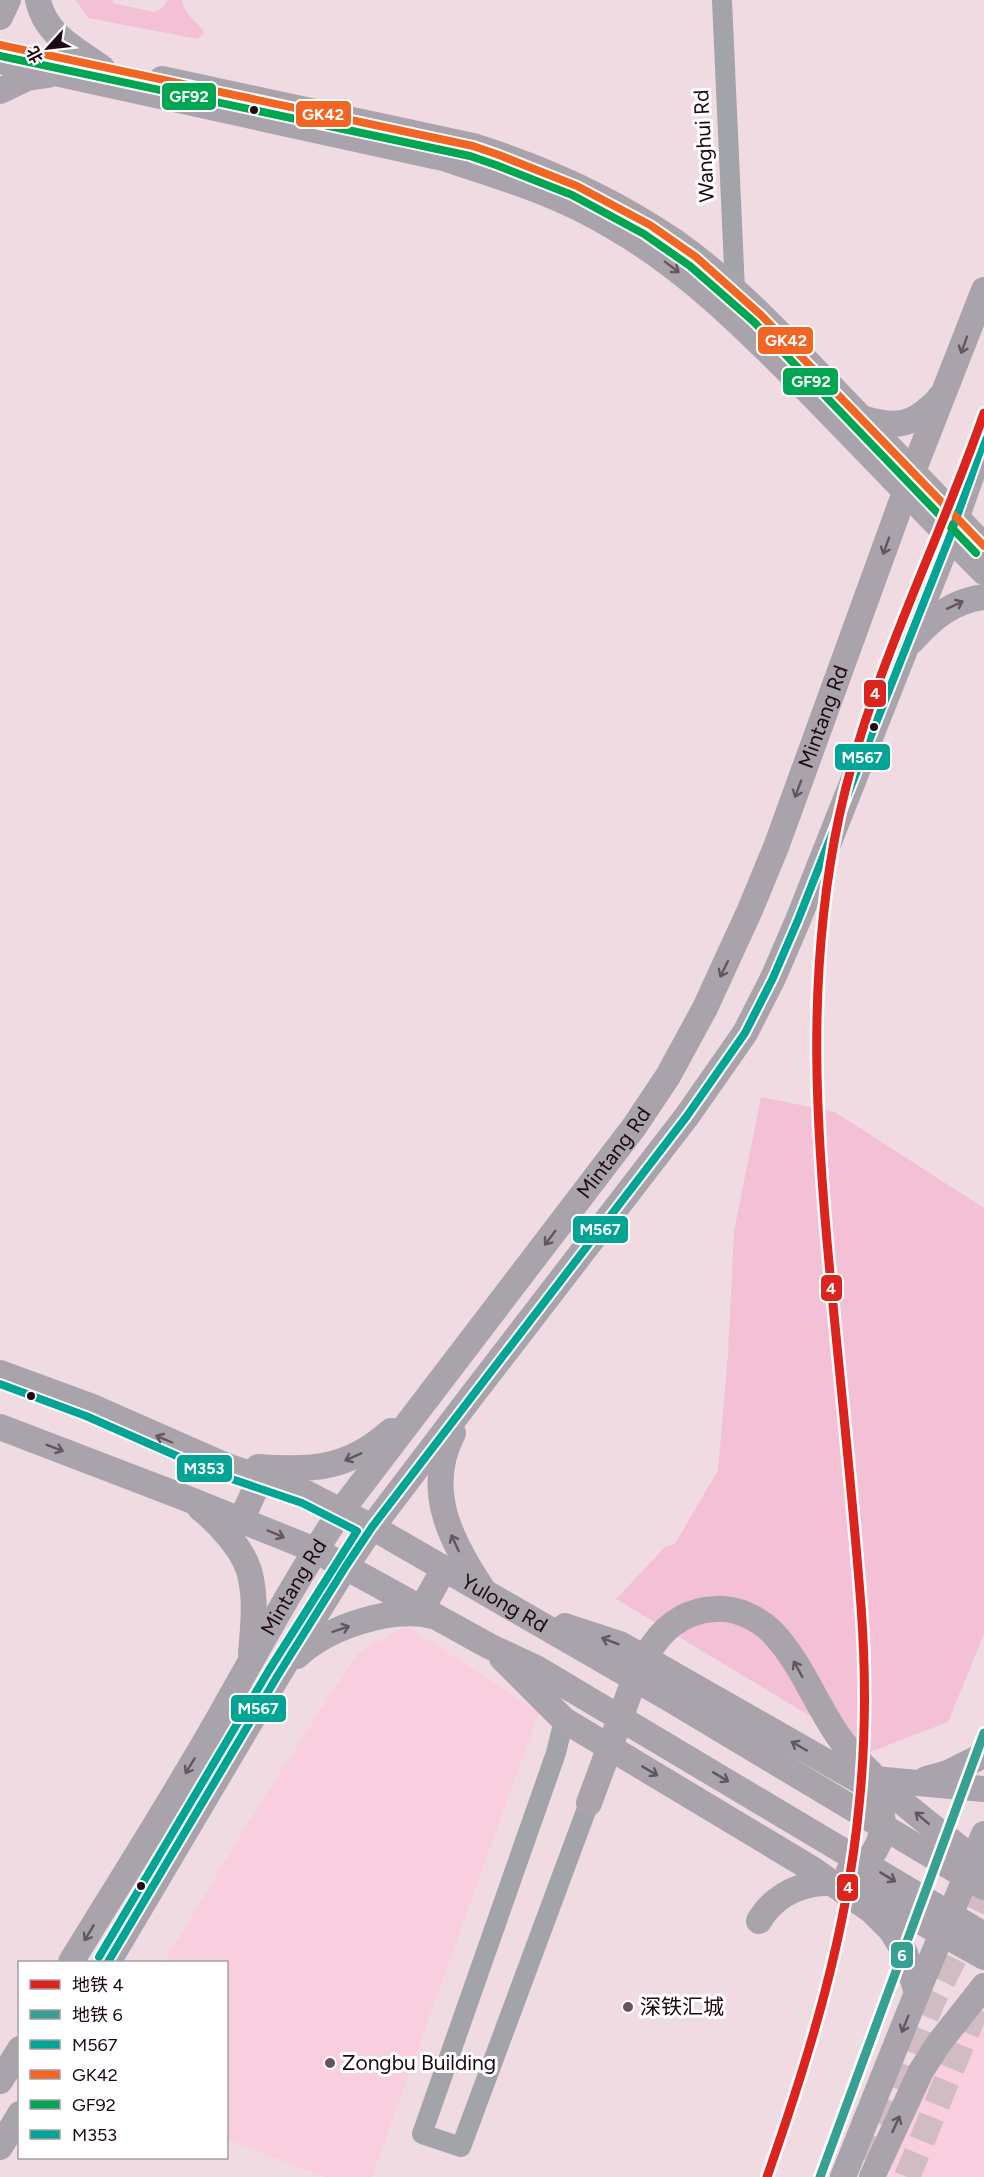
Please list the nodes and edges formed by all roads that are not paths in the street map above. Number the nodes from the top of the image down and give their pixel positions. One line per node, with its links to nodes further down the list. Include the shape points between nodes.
1 (8, 0): 4 (main road)
2 (38, 0): 7 (main road, via 44,20 54,33)
3 (722, 0): 10 (street, Wanghui Rd)
4 (0, 17)
5 (0, 45): 7 (main road)
6 (0, 61): 8 (main road)
7 (102, 68): 10 (main road, via 473,146 518,160 630,213 674,241)
8 (60, 75): 9 (main road, via 27,78); 15 (main road, one-way to 15, via 443,158 512,179 575,206 625,234 702,290)
9 (0, 91)
10 (735, 290): 13 (main road)
11 (984, 290): 12 (main road, Mintang Rd, one-way to 12)
12 (951, 378): 13 (main road, via 937,402 916,419 897,424); 15 (main road, Mintang Rd)
13 (861, 418): 15 (main road)
14 (984, 440): 16 (main road, Mintang Rd)
15 (909, 482): 16 (main road); 22 (main road, Mintang Rd, one-way to 22, via 776,847 705,1008 668,1076 634,1127)
16 (953, 527): 17 (main road); 18 (main road); 20 (main road, Mintang Rd)
17 (984, 546)
18 (984, 572)
19 (984, 597): 20 (main road, one-way to 19, via 925,625 944,610 968,599)
20 (902, 653): 23 (main road, Mintang Rd, via 798,920 745,1032 687,1116)
21 (0, 1373): 25 (main road, Yulong Rd, one-way to 21, via 90,1406)
22 (431, 1394): 25 (main road, one-way to 25, via 378,1442 339,1463 297,1470); 28 (main road, Mintang Rd)
23 (470, 1398): 30 (main road, Mintang Rd); 34 (main road, one-way to 23, via 463,1560 440,1499 440,1468)
24 (0, 1428): 27 (main road, Yulong Rd, one-way to 27)
25 (224, 1465): 26 (main road, Yulong Rd)
26 (261, 1477): 28 (main road, Yulong Rd); 29 (main road)
27 (188, 1499): 29 (main road, Yulong Rd); 38 (main road, via 206,1513 246,1563 254,1600)
28 (341, 1511): 30 (main road, Yulong Rd); 31 (main road, Mintang Rd)
29 (241, 1520): 31 (main road, Yulong Rd, one-way to 31)
30 (372, 1527): 32 (main road, Mintang Rd); 33 (main road, Yulong Rd)
31 (315, 1550): 32 (main road, Yulong Rd); 38 (main road, Mintang Rd)
32 (346, 1566): 36 (main road, Yulong Rd); 39 (main road, Mintang Rd)
33 (444, 1569): 34 (main road, Yulong Rd); 36 (main road)
34 (485, 1593): 35 (main road, Yulong Rd)
35 (517, 1610): 44 (main road, one-way to 35, via 620,1644); 51 (main road, Yulong Rd)
36 (429, 1612): 37 (main road, Yulong Rd); 39 (main road, one-way to 36, via 315,1641 343,1627)
37 (489, 1646): 41 (main road); 53 (main road, Yulong Rd, one-way to 53, via 536,1668 653,1736)
38 (250, 1660): 40 (main road, Mintang Rd)
39 (278, 1675): 42 (main road, Mintang Rd)
40 (220, 1716): 42 (street); 55 (main road, Mintang Rd, one-way to 55)
41 (564, 1720): 47 (street, via 556,1753 422,2134 461,2147); 50 (main road, one-way to 50)
42 (244, 1732): 56 (main road, Mintang Rd)
43 (984, 1755): 45 (main road, via 948,1773)
44 (850, 1775): 45 (main road); 50 (main road, via 870,1790 878,1802 883,1828 880,1842 873,1854 852,1870 825,1873)
45 (908, 1782): 46 (main road)
46 (984, 1789)
47 (589, 1803): 49 (main road, one-way to 47, via 926,1822 852,1753 781,1642 757,1620 731,1610 718,1608 693,1613 652,1644 638,1670)
48 (984, 1834): 58 (main road)
49 (984, 1867)
50 (812, 1869): 58 (main road, via 872,1911 891,1930 905,1953)
51 (984, 1887)
52 (759, 1921): 54 (main road, via 776,1900 804,1886 823,1883 851,1887)
53 (984, 1935)
54 (984, 1957)
55 (72, 1961)
56 (109, 1961)
57 (984, 1986): 64 (main road, one-way to 57, via 921,2071)
58 (917, 1993): 63 (main road, one-way to 63)
59 (18, 2052): 60 (main road)
60 (0, 2081)
61 (18, 2117): 62 (main road)
62 (0, 2147)
63 (843, 2177)
64 (872, 2177)

